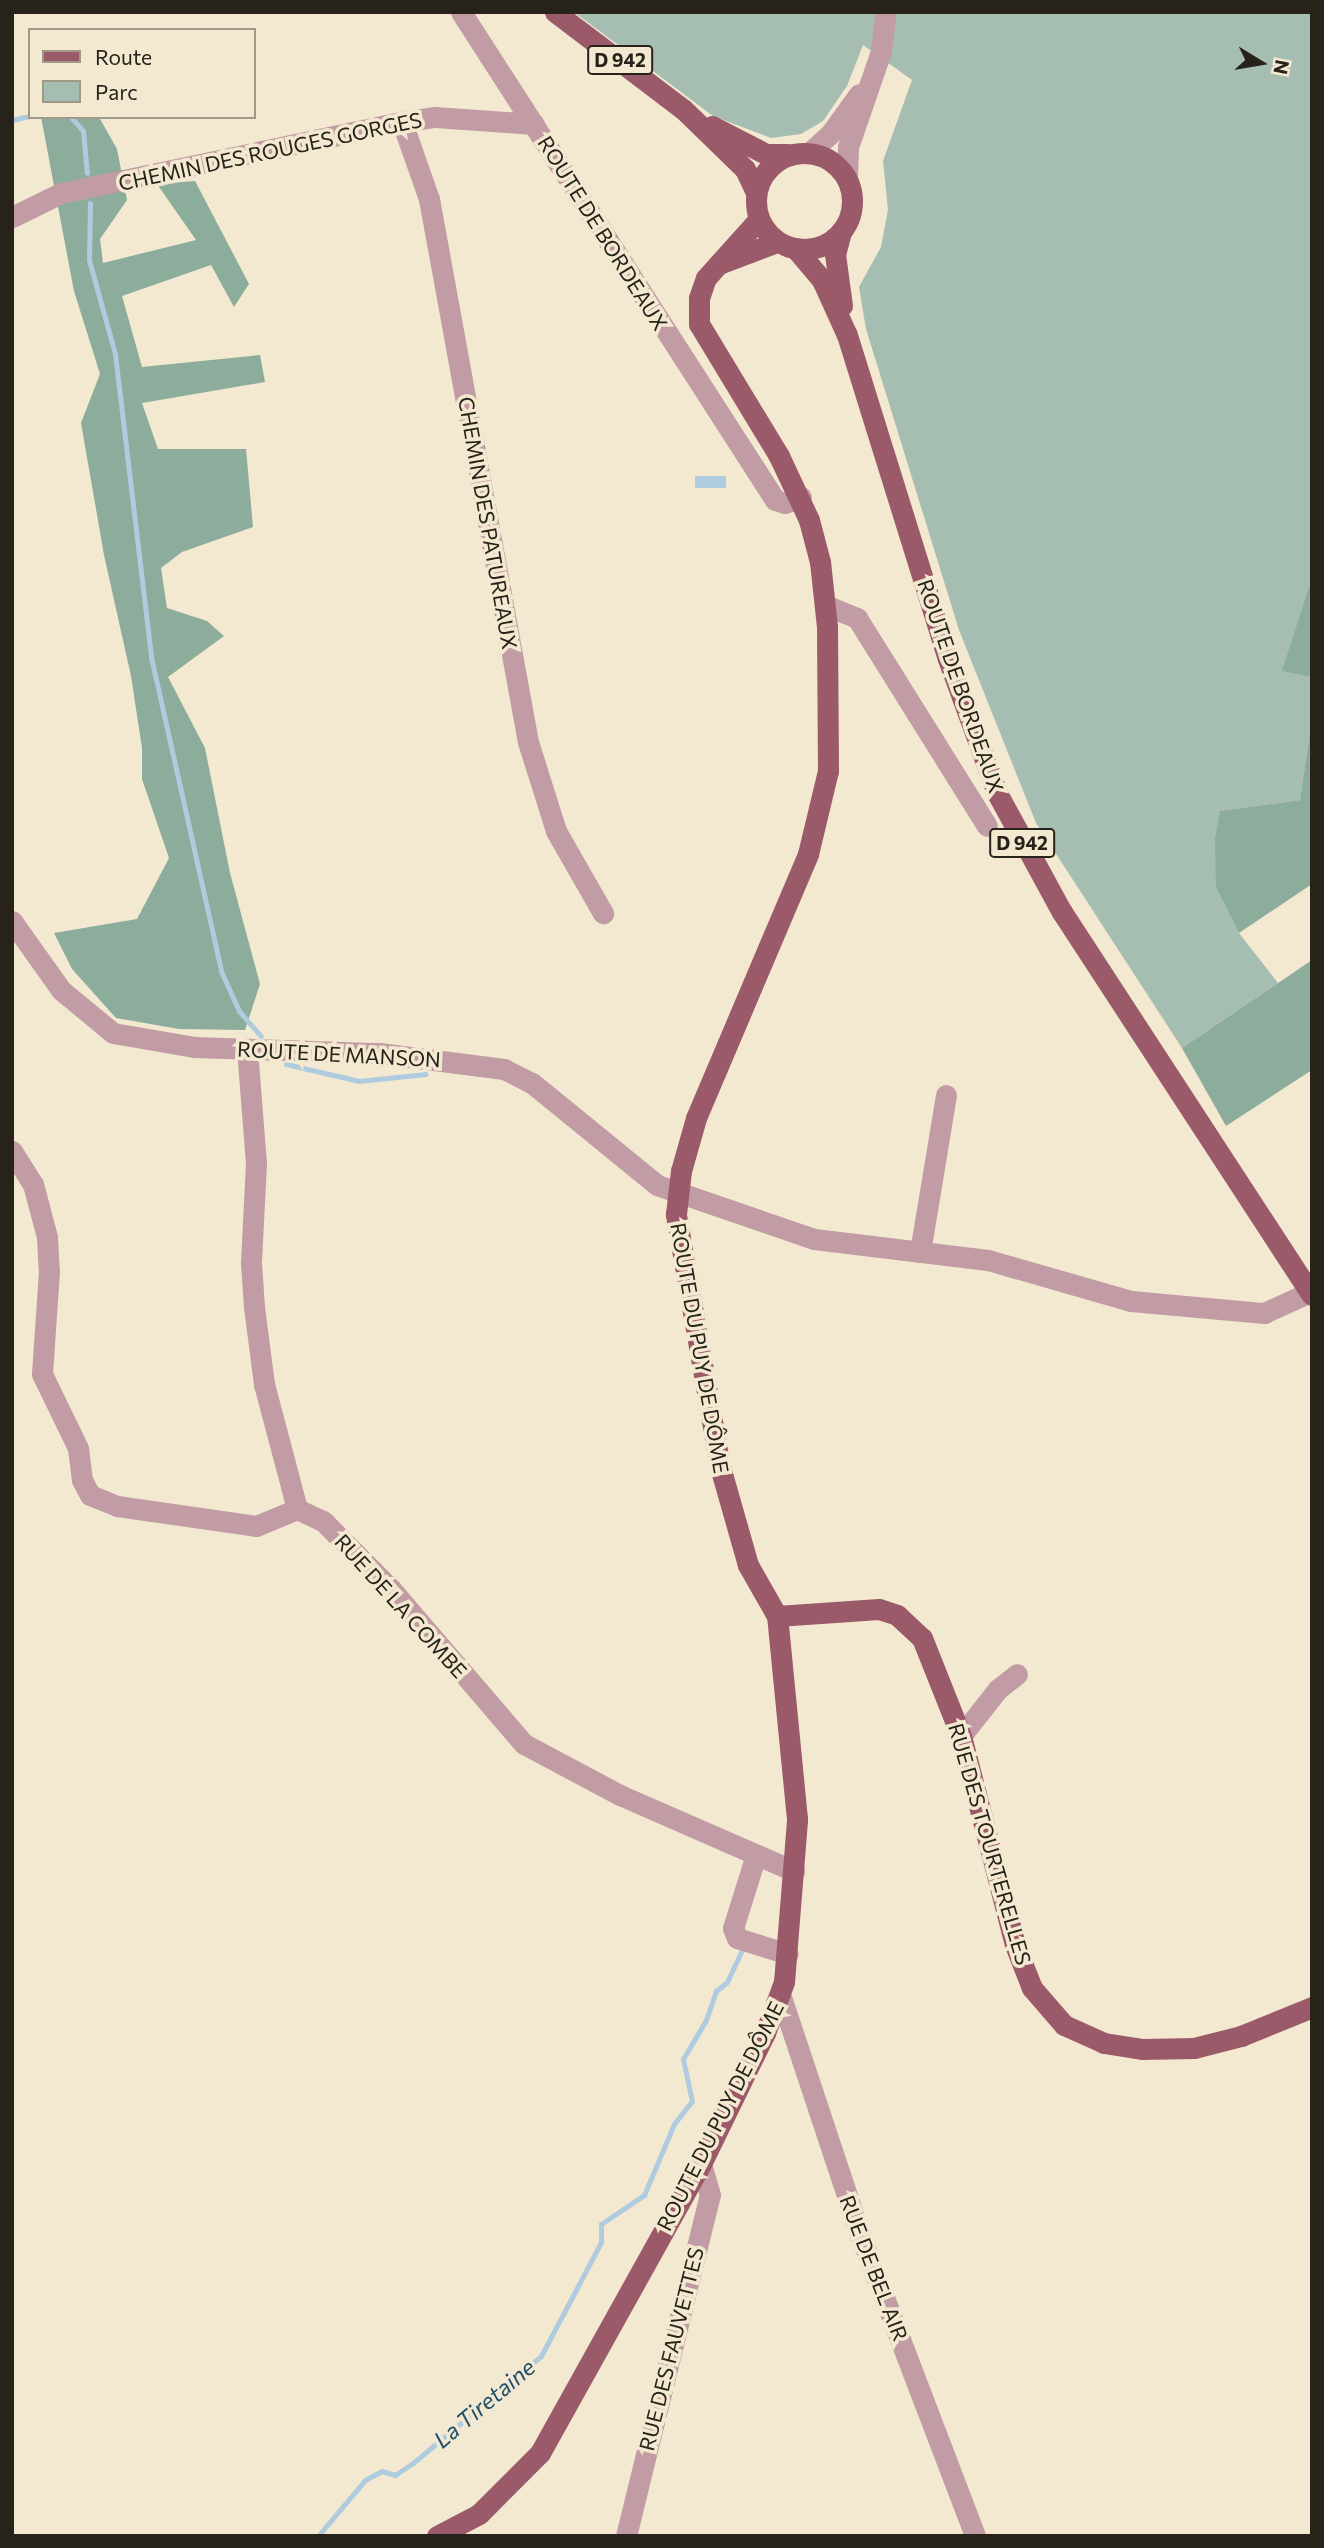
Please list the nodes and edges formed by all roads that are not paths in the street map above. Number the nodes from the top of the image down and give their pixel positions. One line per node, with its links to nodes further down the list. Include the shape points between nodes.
1 (461, 12): 7 (street, ROUTE DE BORDEAUX)
2 (555, 12): 5 (main road, D 942)
3 (886, 12): 4 (street)
4 (874, 72): 8 (street, via 831,134); 10 (street, via 848,147)
5 (683, 109): 9 (main road, D 942, via 766,154); 11 (main road, D 942, via 745,169)
6 (402, 122): 7 (street, CHEMIN DES ROUGES GORGES, via 435,117); 12 (street, CHEMIN DES ROUGES GORGES, via 61,193); 23 (street, CHEMIN DES PATUREAUX, via 429,199 528,742 556,831)
7 (534, 124): 19 (street, ROUTE DE BORDEAUX)
8 (810, 152): 9 (main road); 10 (main road, via 826,157)
9 (788, 154): 11 (main road, via 772,163)
10 (847, 178): 14 (main road, via 853,203)
11 (756, 193): 13 (main road)
12 (12, 217)
13 (758, 219): 15 (main road); 16 (main road, ROUTE DU PUY DE DÔME)
14 (841, 232): 15 (main road, via 825,245); 17 (main road, ROUTE DE BORDEAUX / D 942, via 836,275)
15 (786, 245): 16 (main road); 17 (main road, ROUTE DE BORDEAUX / D 942, via 822,280)
16 (713, 266): 18 (main road, ROUTE DU PUY DE DÔME, via 702,287 699,324)
17 (847, 335): 30 (main road, ROUTE DE BORDEAUX / D 942, via 948,659 998,793 1062,912)
18 (739, 393): 19 (street); 20 (main road, ROUTE DU PUY DE DÔME)
19 (714, 407): 20 (street, ROUTE DE BORDEAUX, via 775,500 785,503)
20 (801, 497): 21 (main road, ROUTE DU PUY DE DÔME, via 820,562)
21 (825, 605): 22 (street, ROUTE DE BORDEAUX, via 857,618); 28 (main road, ROUTE DU PUY DE DÔME, via 829,752 817,823 696,1118)
22 (987, 826)
23 (603, 913)
24 (12, 921): 25 (street, ROUTE DE MANSON, via 61,990 113,1033 159,1044)
25 (247, 1049): 28 (street, ROUTE DE MANSON, via 379,1053 504,1069 532,1083 648,1178); 31 (street, via 256,1163 251,1263 254,1307 264,1384)
26 (946, 1094): 29 (street)
27 (12, 1151): 31 (street, via 33,1184 47,1237 42,1374 78,1448 82,1480 90,1495 117,1506 256,1526)
28 (677, 1194): 29 (street, ROUTE DE MANSON, via 814,1239); 32 (main road, ROUTE DU PUY DE DÔME, via 677,1228 720,1468 748,1564)
29 (920, 1252): 30 (street, ROUTE DE MANSON, via 988,1260 1100,1296 1164,1304 1264,1313)
30 (1311, 1294)
31 (297, 1509): 35 (street, RUE DE LA COMBE, via 324,1521 391,1589 524,1744)
32 (777, 1616): 34 (main road, RUE DES TOURTERELLES, via 879,1609 897,1615 922,1638 935,1662); 36 (main road, ROUTE DU PUY DE DÔME, via 793,1753)
33 (1017, 1674): 34 (street, via 998,1689)
34 (961, 1736): 39 (main road, RUE DES TOURTERELLES, via 1015,1945 1032,1988 1064,2025 1117,2045 1194,2049 1241,2036)
35 (755, 1858): 36 (street, RUE DE LA COMBE); 37 (street, via 733,1928 737,1938)
36 (794, 1871): 37 (main road, ROUTE DU PUY DE DÔME)
37 (788, 1954): 38 (main road, ROUTE DU PUY DE DÔME)
38 (781, 1997): 40 (main road, ROUTE DU PUY DE DÔME); 43 (street, RUE DE BEL AIR, via 861,2238)
39 (1312, 2007)
40 (701, 2164): 41 (main road, ROUTE DU PUY DE DÔME, via 540,2453 479,2514); 42 (street, RUE DES FAUVETTES, via 710,2195)
41 (442, 2535)
42 (626, 2536)
43 (975, 2536)

